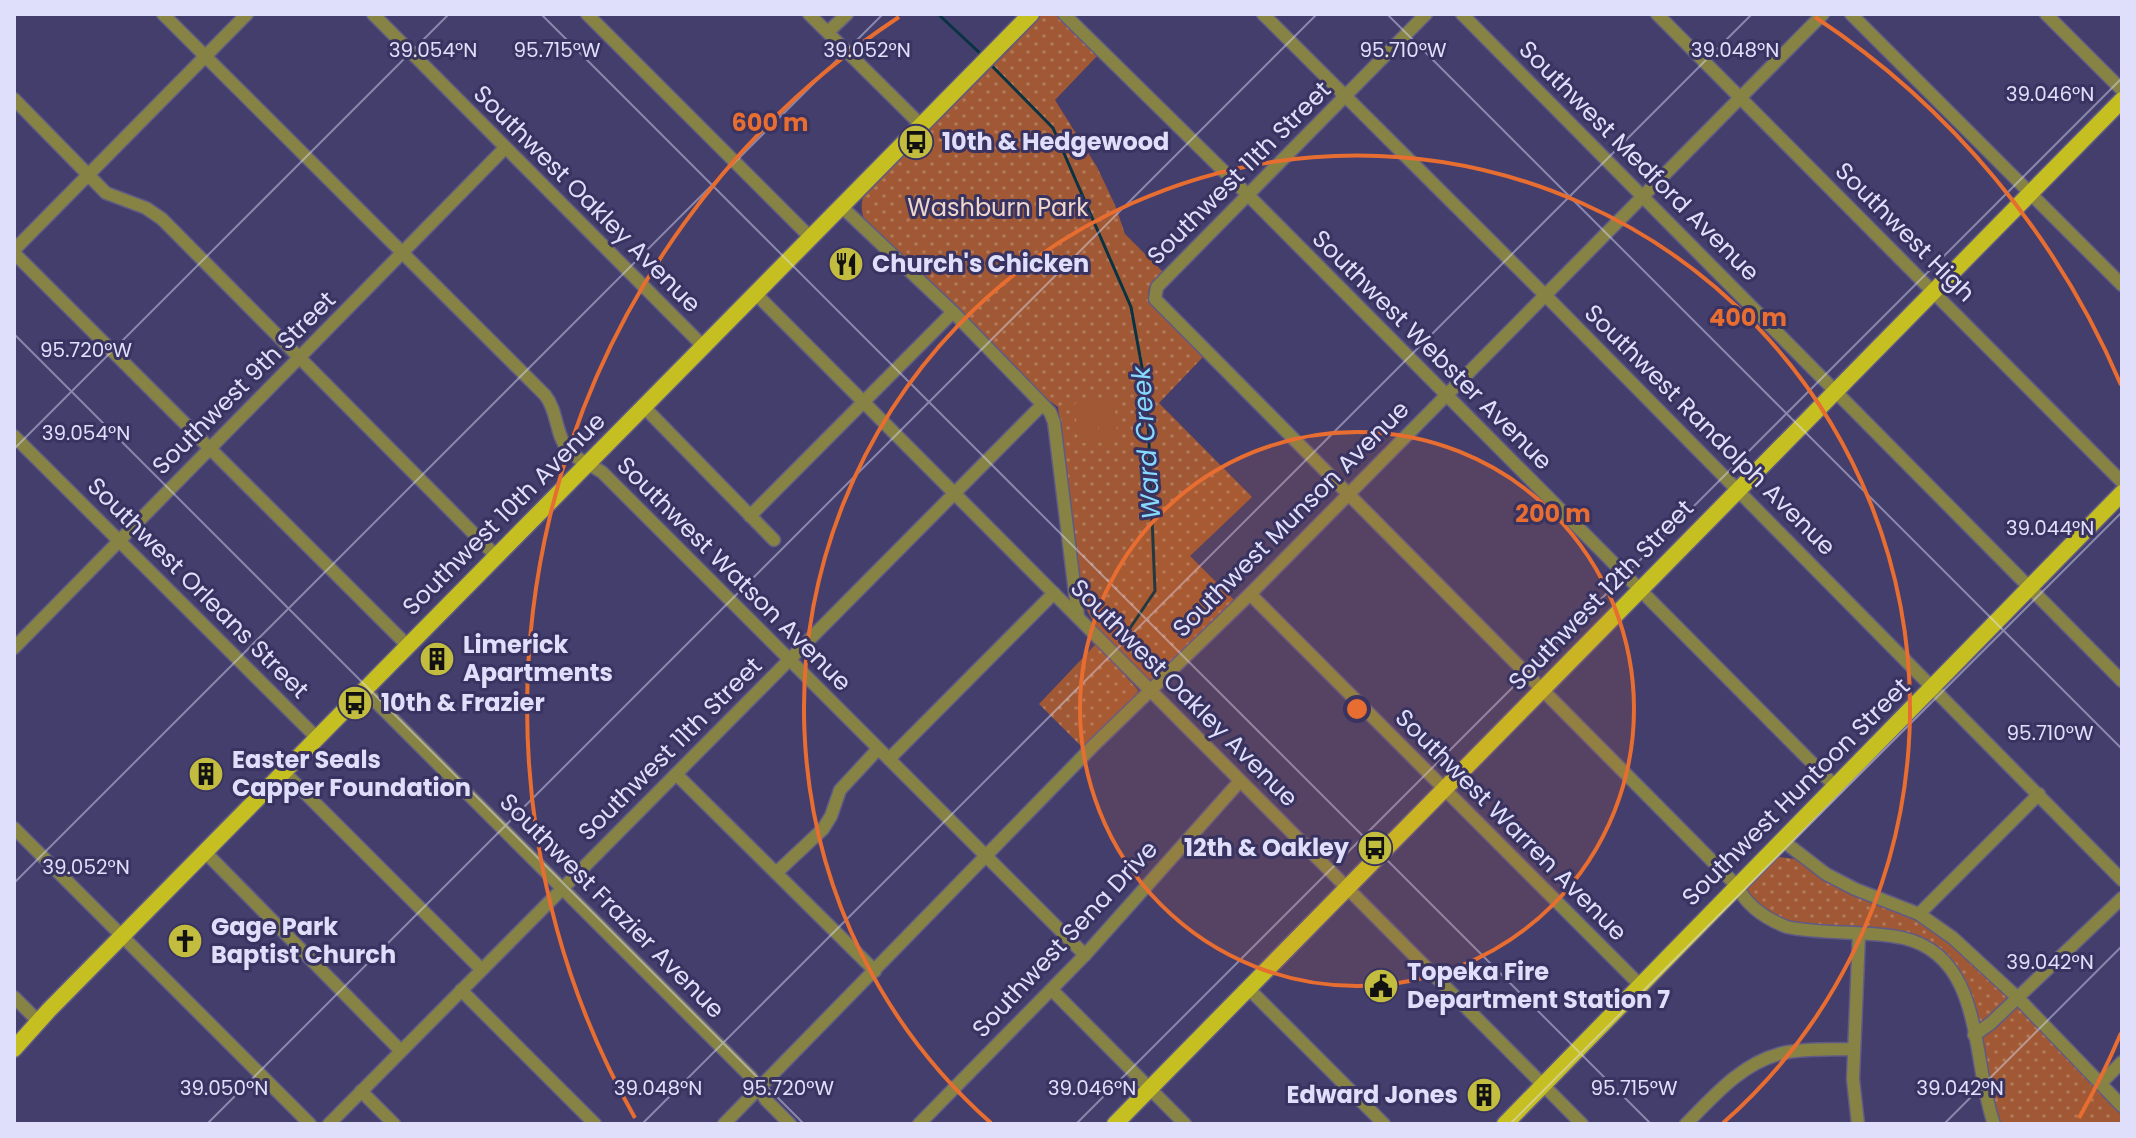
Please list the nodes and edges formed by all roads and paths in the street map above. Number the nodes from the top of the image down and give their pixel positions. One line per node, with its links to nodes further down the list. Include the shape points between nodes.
1 (163, 14): 17 (street, Southwest Watson Avenue)
2 (247, 14): 17 (street)
3 (373, 14): 24 (street, Southwest Oakley Avenue)
4 (587, 14): 30 (street)
5 (809, 14): 16 (street)
6 (847, 14): 16 (street)
7 (1031, 14): 23 (main road, Southwest 10th Avenue)
8 (1064, 14): 27 (street, Southwest Webster Avenue)
9 (1263, 14): 19 (street, Southwest Randolph Avenue)
10 (1426, 14): 19 (street, Southwest 11th Street)
11 (1462, 14): 28 (street, Southwest Medford Avenue)
12 (1657, 14): 20 (street, Southwest High)
13 (1823, 14): 20 (street, Southwest Munson Avenue)
14 (1851, 14): 26 (street)
15 (2046, 14): 18 (street)
16 (828, 32): 23 (street)
17 (205, 56): 25 (street); 32 (street, Southwest Watson Avenue)
18 (2122, 90)
19 (1346, 96): 27 (street, Southwest 11th Street); 36 (street, Southwest Randolph Avenue)
20 (1740, 97): 28 (street, Southwest Munson Avenue); 34 (street, Southwest High)
21 (14, 99): 25 (street)
22 (2122, 100): 26 (main road, Southwest 12th Street)
23 (921, 125): 29 (main road, Southwest 10th Avenue)
24 (505, 148): 32 (street, Southwest 9th Street); 38 (street, Southwest Oakley Avenue)
25 (88, 175): 31 (street); 39 (street, via 106,193 162,219)
26 (2030, 192): 33 (street); 34 (main road, Southwest 12th Street)
27 (1248, 195): 41 (street, Southwest Webster Avenue); 50 (street, Southwest 11th Street, via 1154,296)
28 (1643, 196): 36 (street, Southwest Munson Avenue); 40 (street, Southwest Medford Avenue)
29 (841, 206): 30 (main road, Southwest 10th Avenue); 37 (street)
30 (810, 237): 35 (main road, Southwest 10th Avenue)
31 (14, 252): 46 (street)
32 (402, 253): 39 (street, Southwest 9th Street); 47 (street, Southwest Watson Avenue, via 545,395 566,447)
33 (2122, 285)
34 (1933, 290): 40 (main road, Southwest 12th Street); 48 (street, Southwest High)
35 (755, 293): 38 (main road, Southwest 10th Avenue); 42 (street, Southwest Oakley Avenue)
36 (1544, 295): 41 (street, Southwest Munson Avenue); 49 (street, Southwest Randolph Avenue)
37 (953, 312): 42 (street); 43 (street)
38 (703, 346): 44 (main road, Southwest 10th Avenue)
39 (300, 357): 46 (street, Southwest 9th Street); 56 (street)
40 (1835, 390): 49 (main road, Southwest 12th Street); 57 (street, Southwest Medford Avenue)
41 (1446, 393): 50 (street, Southwest Munson Avenue); 58 (street, Southwest Webster Avenue)
42 (863, 403): 52 (street, Southwest Oakley Avenue); 53 (street)
43 (1042, 405): 52 (street, Southwest 11th Street); 61 (street, via 1054,422)
44 (644, 407): 47 (main road, Southwest 10th Avenue); 53 (street)
45 (14, 436): 54 (street, Southwest Orleans Street)
46 (210, 448): 54 (street, Southwest 9th Street); 63 (street)
47 (587, 464): 56 (main road, Southwest 10th Avenue); 65 (street, Southwest Watson Avenue, via 602,472)
48 (2122, 482)
49 (1737, 489): 58 (main road, Southwest 12th Street); 67 (street, Southwest Randolph Avenue)
50 (1348, 493): 60 (street, Southwest Munson Avenue); 68 (street)
51 (2122, 493): 57 (main road, Southwest Huntoon Street)
52 (954, 494): 59 (street, Southwest Oakley Avenue); 65 (street, Southwest 11th Street)
53 (750, 516): 55 (street)
54 (120, 540): 62 (street, Southwest 9th Street); 71 (street, Southwest Orleans Street)
55 (774, 540)
56 (496, 556): 63 (main road, Southwest 10th Avenue)
57 (2030, 587): 66 (street, Southwest Medford Avenue); 67 (main road, Southwest Huntoon Street)
58 (1639, 590): 68 (main road, Southwest 12th Street); 77 (street, Southwest Webster Avenue)
59 (1054, 593): 61 (street, Southwest Oakley Avenue); 73 (street)
60 (1250, 594): 70 (street, Southwest Munson Avenue); 78 (street, Southwest Warren Avenue)
61 (1078, 617): 70 (street, Southwest Oakley Avenue)
62 (19, 633): 64 (street, Southwest 9th Street)
63 (408, 646): 69 (main road, Southwest 10th Avenue)
64 (14, 648)
65 (790, 659): 72 (street, Southwest Watson Avenue); 75 (street, Southwest 11th Street)
66 (2122, 681)
67 (1933, 687): 77 (main road, Southwest Huntoon Street); 79 (street, Southwest Randolph Avenue)
68 (1542, 689): 78 (main road, Southwest 12th Street); 86 (street)
69 (364, 690): 71 (main road, Southwest 10th Avenue); 88 (street, Southwest Frazier Avenue)
70 (1150, 691): 76 (street, Southwest Oakley Avenue); 83 (street, Southwest Munson Avenue)
71 (317, 738): 74 (main road, Southwest 10th Avenue)
72 (878, 749): 73 (street, Southwest Watson Avenue); 84 (street, via 840,790 823,829)
73 (889, 759): 83 (street, Southwest Watson Avenue)
74 (283, 771): 82 (main road, Southwest 10th Avenue); 94 (street)
75 (676, 774): 84 (street); 88 (street, Southwest 11th Street)
76 (1240, 781): 87 (street, Southwest Oakley Avenue); 93 (street, Southwest Sena Drive)
77 (1835, 786): 81 (main road, Southwest Huntoon Street)
78 (1445, 789): 87 (main road, Southwest 12th Street); 96 (street, Southwest Warren Avenue)
79 (2039, 794): 85 (street, Southwest Randolph Avenue); 90 (street)
80 (14, 828): 92 (street)
81 (1782, 840): 86 (main road, Southwest Huntoon Street); 90 (street, via 1844,884)
82 (205, 852): 92 (main road, Southwest 10th Avenue); 106 (street)
83 (986, 857): 93 (street, Southwest Watson Avenue); 95 (street, Southwest Munson Avenue)
84 (776, 873): 95 (street)
85 (2122, 880)
86 (1737, 886): 91 (street, via 1750,905 1776,923); 96 (main road, Southwest Huntoon Street)
87 (1346, 887): 97 (main road, Southwest 12th Street); 109 (street, Southwest Oakley Avenue)
88 (564, 888): 94 (street, Southwest 11th Street); 110 (street, Southwest Frazier Avenue)
89 (2122, 898): 101 (street)
90 (1919, 914): 101 (street)
91 (1859, 934): 103 (street, via 1903,939 1939,957 1965,992); 105 (street)
92 (122, 936): 102 (main road, Southwest 10th Avenue); 114 (street)
93 (1085, 955): 99 (street, Southwest Sena Drive)
94 (481, 969): 98 (street, Southwest 11th Street)
95 (875, 971): 110 (street, Southwest Munson Avenue)
96 (1640, 985): 109 (main road, Southwest Huntoon Street)
97 (1248, 988): 111 (main road, Southwest 12th Street); 123 (street)
98 (461, 990): 106 (street, Southwest 11th Street); 117 (street)
99 (1052, 990): 111 (street); 120 (street, Southwest Sena Drive)
100 (14, 997): 102 (street)
101 (2018, 998): 103 (street); 108 (street)
102 (39, 1022): 104 (main road, Southwest 10th Avenue)
103 (1974, 1035): 128 (street)
104 (14, 1049)
105 (1854, 1049): 126 (street, via 1791,1052 1757,1063); 127 (street)
106 (400, 1050): 112 (street, Southwest 11th Street)
107 (2122, 1062): 108 (street)
108 (2102, 1082): 113 (street)
109 (1544, 1084): 124 (main road, Southwest Huntoon Street); 125 (street, Southwest Oakley Avenue)
110 (759, 1088): 118 (street, Southwest Munson Avenue); 119 (street, Southwest Frazier Avenue)
111 (1150, 1088): 121 (main road, Southwest 12th Street); 122 (street)
112 (361, 1091): 115 (street, Southwest 11th Street); 116 (street)
113 (2122, 1106)
114 (310, 1124)
115 (329, 1124)
116 (394, 1124)
117 (595, 1124)
118 (724, 1124)
119 (790, 1124)
120 (919, 1124)
121 (1115, 1124)
122 (1185, 1124)
123 (1384, 1124)
124 (1505, 1124)
125 (1582, 1124)
126 (1686, 1124)
127 (1858, 1124)
128 (1994, 1124)

